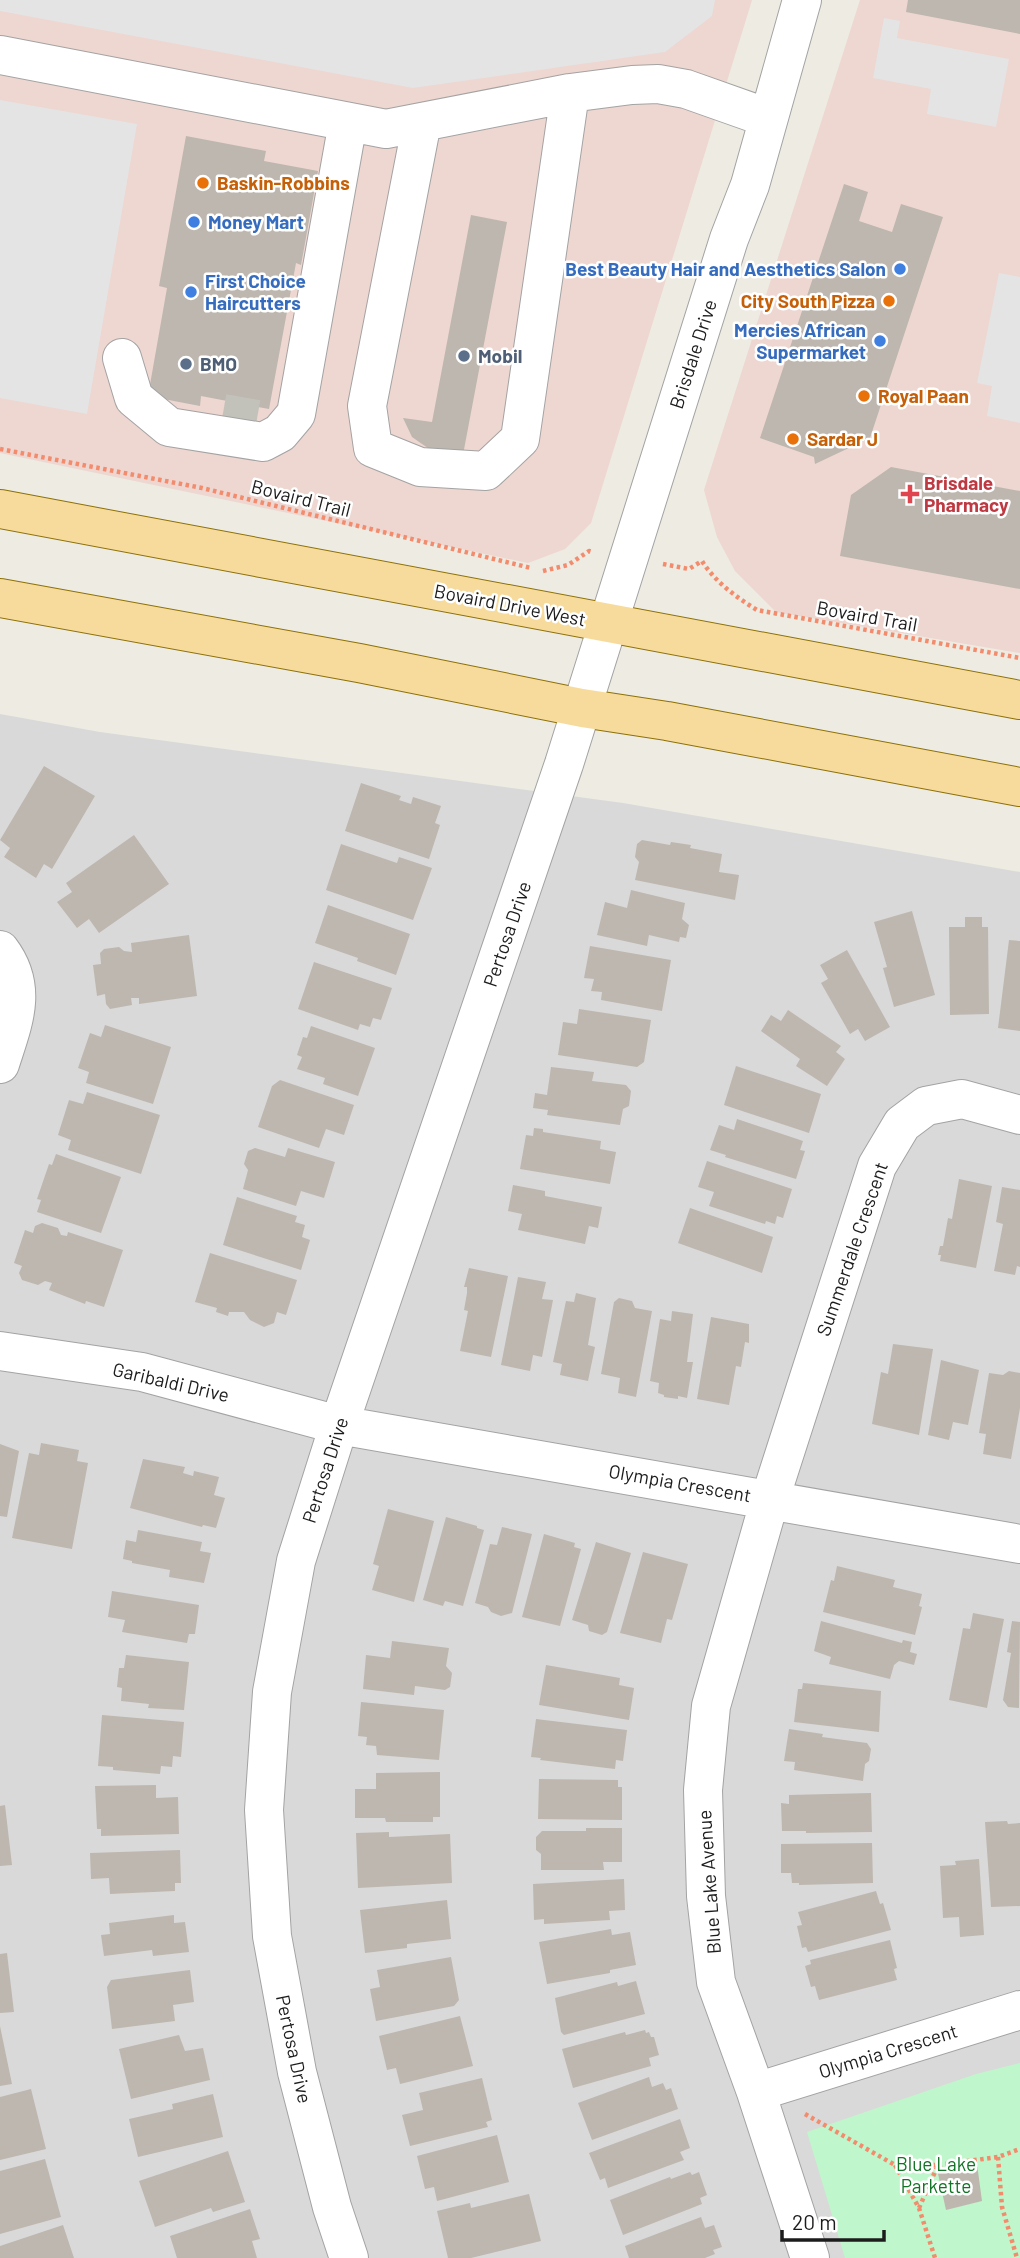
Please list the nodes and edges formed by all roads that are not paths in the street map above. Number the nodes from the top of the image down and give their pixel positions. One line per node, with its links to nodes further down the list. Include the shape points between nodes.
1 (802, 0): 4 (street, Brisdale Drive)
2 (0, 55): 5 (street)
3 (570, 93): 4 (street, via 659,84); 6 (street); 6 (street, via 520,439 486,471 420,467 373,448 368,406)
4 (768, 118): 12 (street, Brisdale Drive)
5 (348, 122): 6 (street, via 386,129); 8 (street, via 296,414)
6 (422, 122)
7 (122, 358): 9 (street, via 134,398)
8 (253, 421): 9 (street); 9 (street, via 263,442)
9 (169, 427)
10 (0, 509): 12 (main road, Bovaird Drive West)
11 (0, 598): 14 (main road)
12 (609, 623): 13 (main road, Bovaird Drive West); 14 (street, Brisdale Drive)
13 (1020, 700)
14 (582, 708): 15 (main road); 20 (street, Pertosa Drive)
15 (1020, 788)
16 (0, 950): 17 (street, via 17,991 17,1007)
17 (0, 1064)
18 (1020, 1115): 21 (street, Summerdale Crescent, via 962,1099 926,1106 902,1124 877,1166)
19 (0, 1351): 20 (street, Garibaldi Drive, via 142,1373)
20 (339, 1425): 21 (street, Olympia Crescent); 25 (street, Pertosa Drive, via 296,1561 272,1692 264,1810 272,1937 296,2072)
21 (770, 1499): 22 (street, Olympia Crescent); 24 (street, Blue Lake Avenue, via 711,1706 703,1790 706,1896 716,1982)
22 (1020, 1544)
23 (1020, 2010): 24 (street, Olympia Crescent)
24 (756, 2092): 26 (street, Blue Lake Avenue)
25 (349, 2258)
26 (810, 2258)

